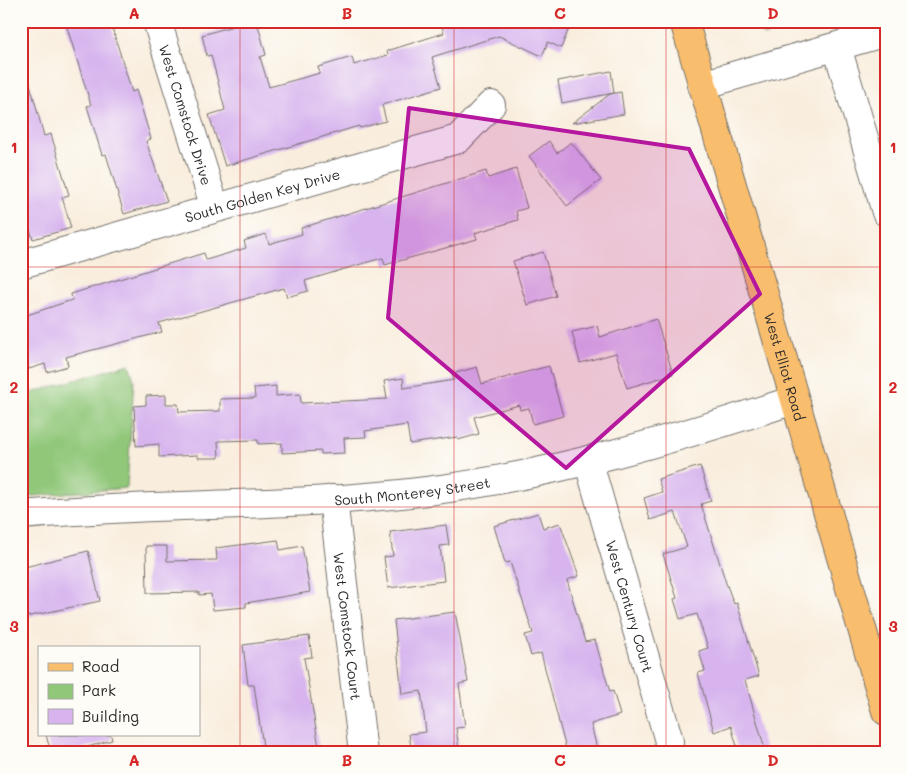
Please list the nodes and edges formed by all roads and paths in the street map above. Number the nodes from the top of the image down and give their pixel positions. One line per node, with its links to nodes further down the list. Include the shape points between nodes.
1 (157, 21): 7 (street, West Comstock Drive)
2 (684, 21): 5 (main road, West Elliot Road)
3 (886, 32): 4 (street)
4 (837, 47): 5 (street); 8 (street)
5 (702, 85): 10 (main road, West Elliot Road)
6 (491, 105): 7 (street, South Golden Key Drive, via 458,139)
7 (215, 208): 9 (street, South Golden Key Drive)
8 (886, 212)
9 (21, 264)
10 (794, 400): 11 (street, South Monterey Street, via 703,430); 14 (main road, West Elliot Road)
11 (588, 460): 12 (street, South Monterey Street, via 427,491); 16 (street, West Century Court, via 669,741)
12 (333, 499): 13 (street, South Monterey Street); 15 (street, West Comstock Court)
13 (21, 515)
14 (886, 711)
15 (363, 753)
16 (668, 753)

